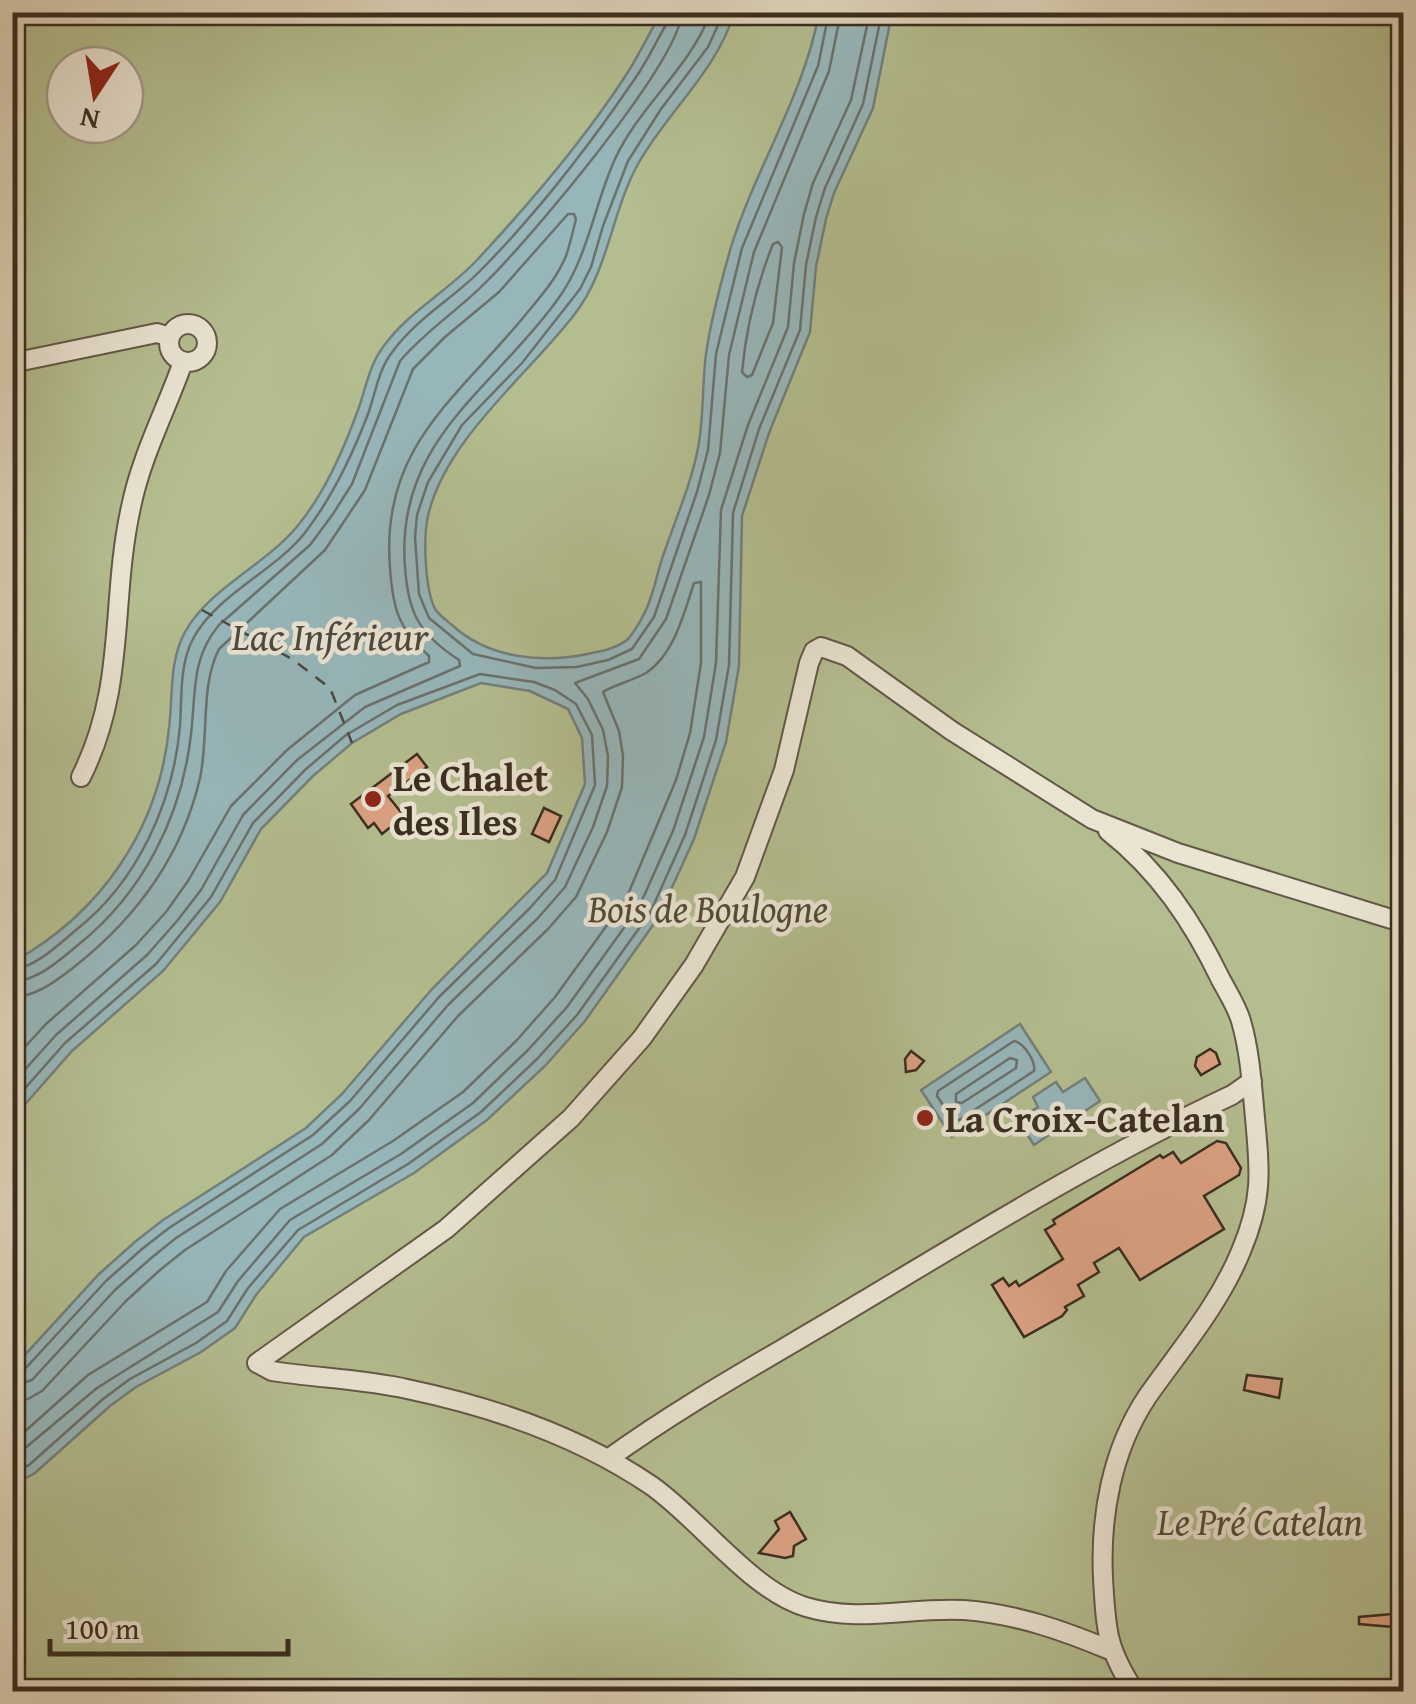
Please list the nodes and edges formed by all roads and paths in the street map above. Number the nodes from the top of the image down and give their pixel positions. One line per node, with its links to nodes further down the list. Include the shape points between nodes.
1 (170, 337): 2 (street, via 172,354); 2 (street, via 189,324 206,334 206,352); 3 (street, via 158,332)
2 (184, 362): 4 (street, via 131,506 114,675 98,743)
3 (12, 363)
4 (81, 777)
5 (1092, 818): 6 (street); 7 (street, via 1152,870 1202,943 1240,1018); 8 (street, via 846,656 818,648 746,878 642,1038 571,1118 446,1229 257,1363 476,1406)
6 (1404, 923)
7 (1252, 1081): 8 (street, via 933,1260); 9 (street, via 1260,1192 1240,1254 1146,1399 1116,1462 1102,1556)
8 (608, 1459): 9 (street, via 653,1487 754,1579 804,1606 861,1616 963,1610 1055,1626)
9 (1110, 1650): 10 (street)
10 (1135, 1692)

